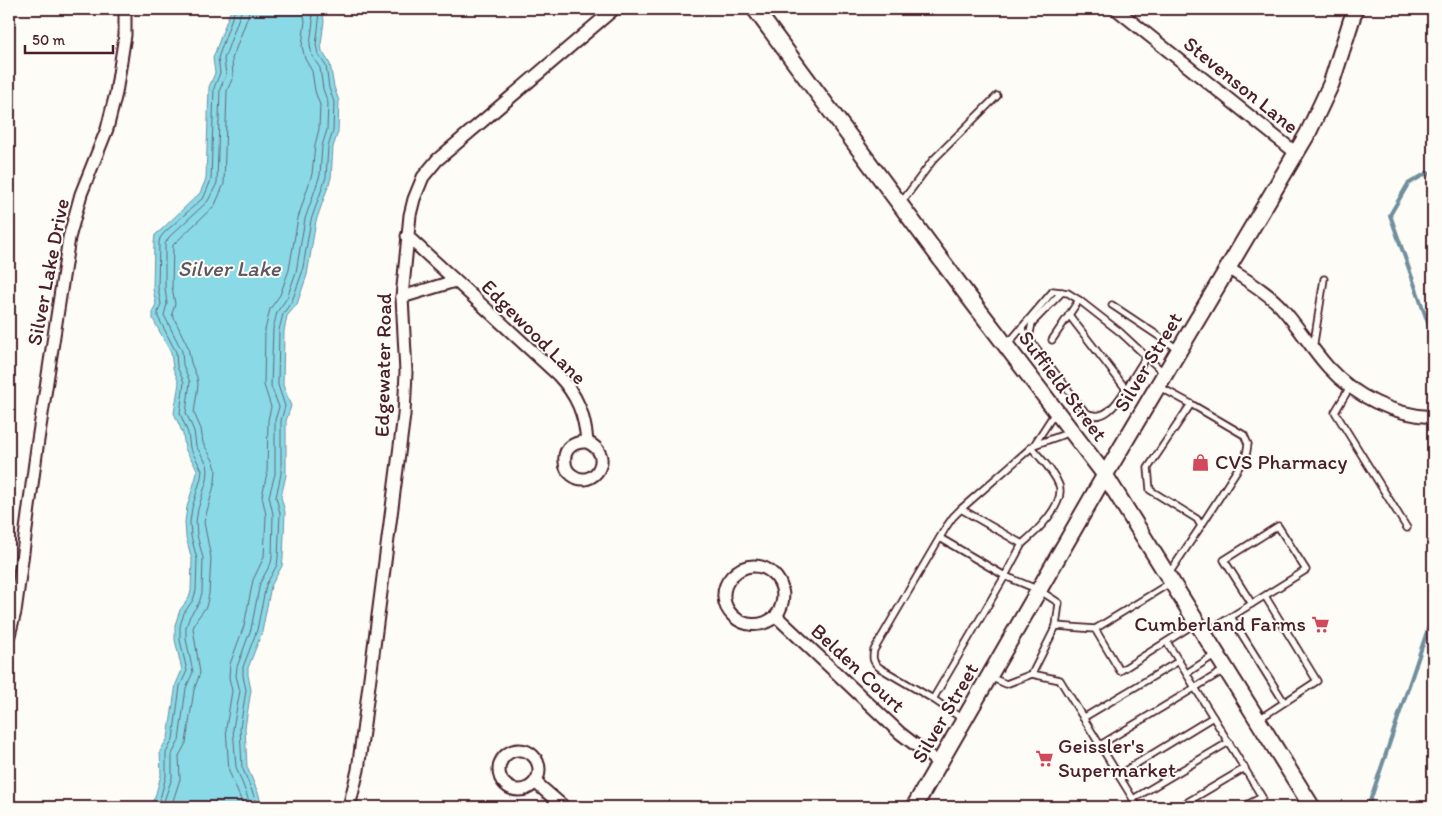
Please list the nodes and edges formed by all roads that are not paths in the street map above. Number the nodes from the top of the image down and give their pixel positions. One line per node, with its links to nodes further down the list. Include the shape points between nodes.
1 (125, 9): 50 (street, Silver Lake Drive, via 125,35 108,129 82,194 69,238)
2 (614, 9): 9 (street, Edgewater Road, via 437,160 417,189)
3 (755, 9): 8 (main road, Suffield Street)
4 (1116, 9): 7 (street, Stevenson Lane)
5 (1355, 9): 7 (main road, Silver Street, via 1331,84)
6 (997, 96): 8 (lane, via 933,160)
7 (1296, 153): 10 (main road, Silver Street)
8 (900, 204): 21 (main road, Suffield Street)
9 (407, 236): 12 (street, Edgewood Lane); 14 (street, Edgewater Road)
10 (1228, 268): 22 (street, via 1274,300); 23 (main road, Silver Street)
11 (1324, 280): 22 (lane)
12 (455, 281): 14 (street, Edgewood Lane); 32 (street, Edgewood Lane, via 566,384 579,403)
13 (1062, 292): 15 (lane); 18 (lane, via 1053,291); 19 (lane, via 1032,323)
14 (402, 297): 73 (street, Edgewater Road, via 406,372 402,439 358,770)
15 (1079, 300): 17 (lane); 24 (lane)
16 (1112, 305): 23 (lane)
17 (1070, 315): 20 (lane); 27 (lane)
18 (1021, 328): 19 (lane); 21 (lane)
19 (1029, 338): 27 (lane, via 1090,415 1105,414 1116,405)
20 (1052, 340)
21 (1006, 346): 29 (main road, Suffield Street)
22 (1314, 349): 26 (street)
23 (1180, 350): 25 (main road, Silver Street)
24 (1146, 357): 25 (lane); 27 (lane)
25 (1162, 380): 28 (lane); 34 (main road, Silver Street)
26 (1350, 387): 30 (street, via 1384,406); 37 (lane, via 1335,412)
27 (1126, 389)
28 (1191, 404): 36 (lane, via 1148,468 1150,490 1197,519); 36 (lane, via 1244,435 1248,444 1246,456)
29 (1056, 411): 31 (main road, Suffield Street); 33 (lane)
30 (1433, 417)
31 (1072, 432): 33 (lane); 34 (main road, Suffield Street)
32 (587, 442)
33 (1032, 446): 35 (lane); 39 (lane, via 1060,486 1056,505 1040,528)
34 (1105, 475): 41 (main road, Suffield Street); 42 (main road, Silver Street)
35 (961, 509): 38 (lane); 39 (lane)
36 (1201, 526): 41 (lane)
37 (1407, 528)
38 (940, 538): 40 (lane); 59 (lane, via 872,658 880,668)
39 (1022, 544): 40 (lane)
40 (1005, 576): 42 (lane); 59 (lane)
41 (1169, 579): 48 (main road, Suffield Street); 49 (lane)
42 (1039, 590): 47 (lane, via 1059,603); 57 (main road, Silver Street)
43 (1265, 596): 44 (lane); 44 (lane, via 1306,570 1278,526 1224,560); 60 (lane, via 1318,681)
44 (1252, 604): 46 (lane)
45 (776, 616): 45 (street, via 783,599 782,587 776,577 767,569 755,566 733,575 726,585 724,597 736,619 753,625 765,623); 67 (street, Belden Court, via 900,733)
46 (1231, 617): 48 (lane); 60 (lane)
47 (1056, 626): 49 (lane); 56 (lane)
48 (1200, 628): 51 (lane); 52 (main road, Suffield Street)
49 (1095, 629): 51 (lane, via 1120,670)
50 (9, 635)
51 (1167, 642): 53 (lane)
52 (1216, 654): 54 (main road, Suffield Street); 55 (lane)
53 (1179, 661): 55 (lane); 62 (lane)
54 (1226, 669): 58 (lane); 64 (main road, Suffield Street)
55 (1187, 673): 58 (lane)
56 (1032, 674): 57 (lane, via 1006,684); 62 (lane, via 1060,680)
57 (990, 677): 63 (main road, Silver Street)
58 (1196, 688): 61 (lane); 66 (lane)
59 (933, 699): 63 (lane)
60 (1284, 702): 64 (lane)
61 (1214, 717): 65 (lane); 69 (lane)
62 (1083, 718): 66 (lane)
63 (965, 720): 67 (main road, Silver Street)
64 (1257, 720): 72 (main road, Suffield Street)
65 (1229, 742): 68 (lane); 71 (lane)
66 (1100, 745): 69 (lane)
67 (940, 764): 75 (main road, Silver Street)
68 (1245, 768): 77 (lane); 78 (lane, via 1262,797)
69 (1118, 775): 71 (lane)
70 (535, 782): 74 (street)
71 (1133, 799): 76 (lane)
72 (1305, 805)
73 (348, 807)
74 (564, 807)
75 (914, 807)
76 (1138, 807)
77 (1179, 807)
78 (1243, 807)

